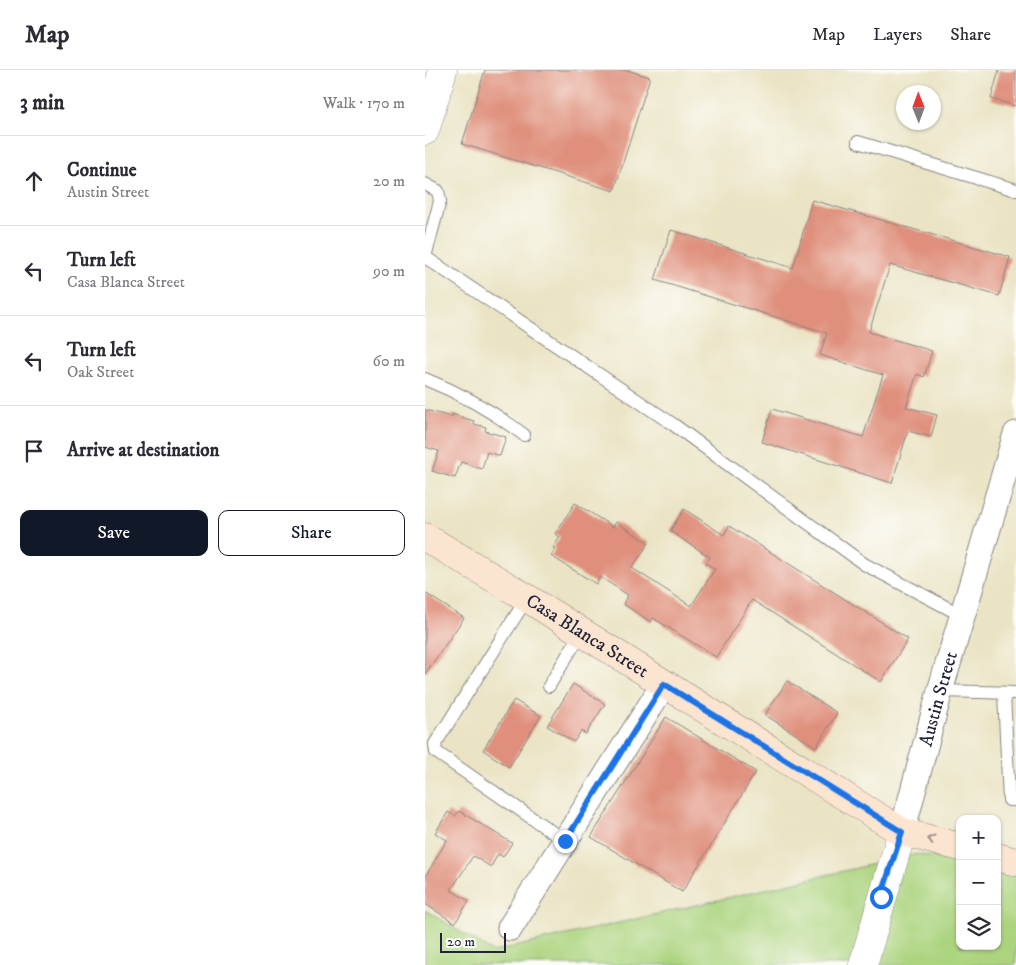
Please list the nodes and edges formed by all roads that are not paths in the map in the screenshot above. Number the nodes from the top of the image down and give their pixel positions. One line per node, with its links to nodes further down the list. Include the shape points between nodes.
1 (443, 70): 2 (street)
2 (425, 131)
3 (858, 142): 5 (lane)
4 (425, 184): 6 (lane, via 438,191 440,201)
5 (1016, 190)
6 (425, 257): 13 (lane, via 674,425 864,564)
7 (425, 379): 9 (lane, via 452,390)
8 (1016, 434): 10 (street, Austin Street)
9 (524, 435)
10 (1009, 482): 13 (street, Austin Street)
11 (425, 537): 12 (main road, Casa Blanca Street)
12 (527, 598): 14 (main road, Casa Blanca Street); 21 (lane, via 435,744 436,752)
13 (963, 616): 17 (street, Austin Street)
14 (581, 633): 15 (main road, Casa Blanca Street); 16 (lane)
15 (664, 684): 20 (main road, Casa Blanca Street); 21 (street)
16 (549, 686)
17 (940, 691): 18 (lane); 20 (street, Austin Street)
18 (1010, 693): 19 (lane, via 1009,800)
19 (1016, 800)
20 (902, 832): 22 (main road, Casa Blanca Street, one-way to 20); 26 (street, Austin Street)
21 (565, 841): 25 (street)
22 (956, 846)
23 (1001, 858): 24 (main road)
24 (1016, 862)
25 (510, 928)
26 (863, 965)

